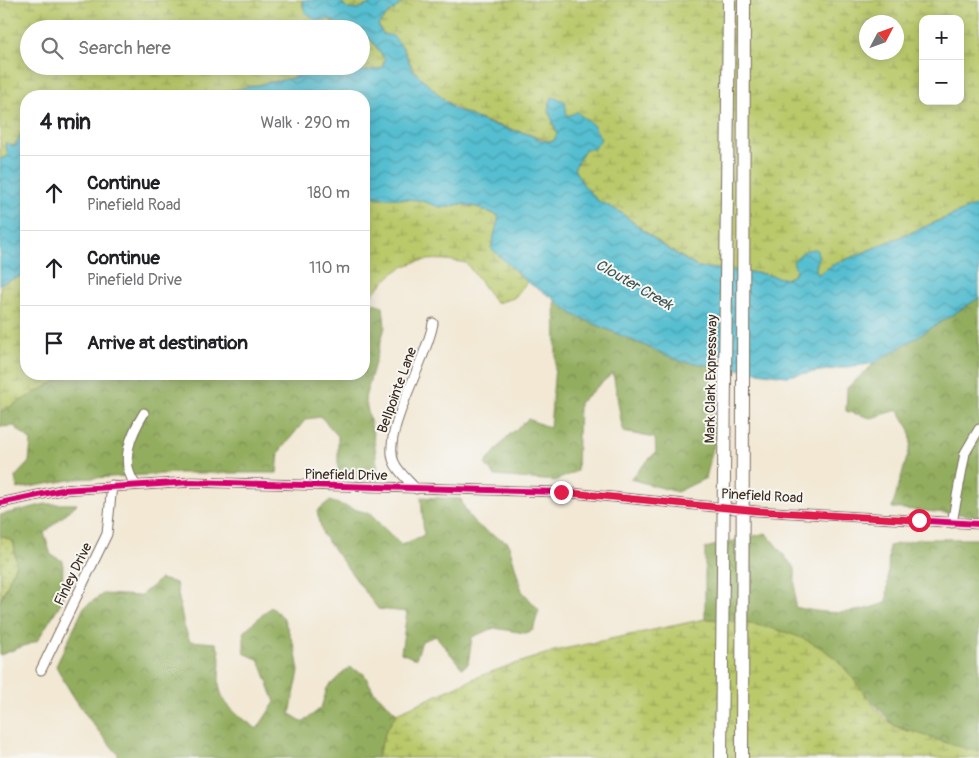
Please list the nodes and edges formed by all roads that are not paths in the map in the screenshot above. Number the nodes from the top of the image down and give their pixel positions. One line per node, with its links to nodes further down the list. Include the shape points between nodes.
1 (729, 0): 14 (highway, Mark Clark Expressway, bridge)
2 (744, 0): 15 (highway, bridge)
3 (433, 323): 8 (street, Bellpointe Lane, via 431,339 396,424 391,448 394,462)
4 (144, 412): 6 (street, via 128,446 128,472)
5 (979, 430): 11 (street, via 965,453)
6 (135, 484): 7 (street, Pinefield Drive); 8 (street, Pinefield Drive, via 192,482)
7 (112, 485): 9 (street, Pinefield Drive, via 62,490); 13 (street, Finley Drive, via 107,534)
8 (416, 489): 10 (street, Pinefield Drive, via 561,492)
9 (0, 502)
10 (693, 506): 11 (street, Pinefield Road)
11 (952, 523): 12 (street, Pinefield Road)
12 (979, 524)
13 (41, 670)
14 (721, 758)
15 (743, 758)

